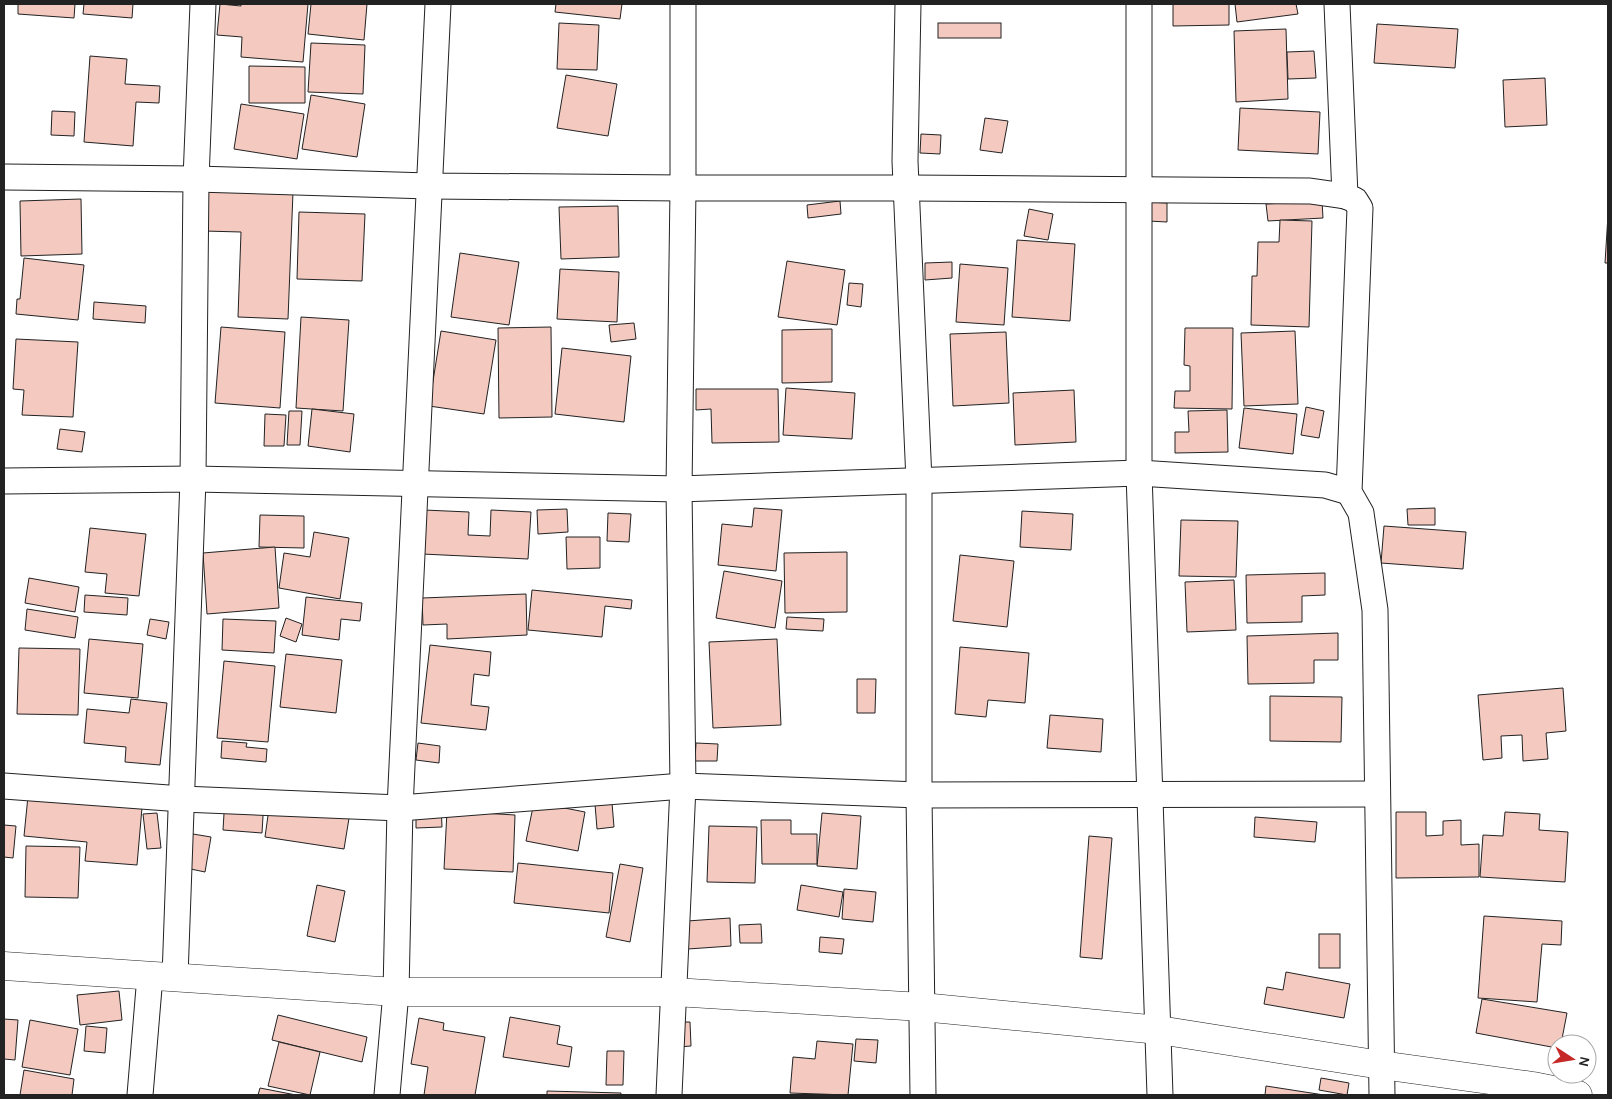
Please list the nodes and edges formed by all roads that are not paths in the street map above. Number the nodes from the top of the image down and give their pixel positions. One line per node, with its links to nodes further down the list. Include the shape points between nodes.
1 (203, 4): 8 (street)
2 (438, 4): 9 (street)
3 (683, 4): 10 (street)
4 (908, 4): 11 (street)
5 (1139, 4): 12 (street)
6 (1337, 4): 13 (street)
7 (4, 177): 8 (street)
8 (196, 179): 9 (street); 15 (street)
9 (429, 186): 10 (street); 18 (street)
10 (683, 188): 11 (street); 19 (street)
11 (908, 188): 12 (street); 17 (street)
12 (1140, 190): 13 (street, via 1310,191); 14 (street)
13 (1345, 196): 20 (street, via 1355,200 1360,208)
14 (1139, 473): 17 (street); 20 (street, via 1325,485); 23 (street)
15 (193, 479): 16 (street); 18 (street); 26 (street)
16 (4, 481)
17 (919, 481): 19 (street); 25 (street)
18 (415, 484): 19 (street); 27 (street)
19 (679, 489): 22 (street)
20 (1349, 492): 24 (street, via 1361,513 1375,610)
21 (4, 786): 26 (street)
22 (683, 786): 25 (street); 27 (street); 31 (street)
23 (1150, 794): 24 (street); 25 (street); 33 (street)
24 (1377, 794): 34 (street)
25 (920, 795): 32 (street)
26 (182, 799): 27 (street); 29 (street)
27 (400, 808): 30 (street)
28 (4, 966): 29 (street)
29 (162, 977): 30 (street); 35 (street)
30 (396, 992): 31 (street); 36 (street)
31 (674, 992): 32 (street); 37 (street)
32 (922, 1007): 33 (street); 38 (street)
33 (1159, 1030): 34 (street); 39 (street)
34 (1381, 1066): 40 (street); 41 (street)
35 (140, 1095)
36 (387, 1095)
37 (669, 1095)
38 (923, 1095)
39 (1160, 1095)
40 (1382, 1095)
41 (1578, 1095)

